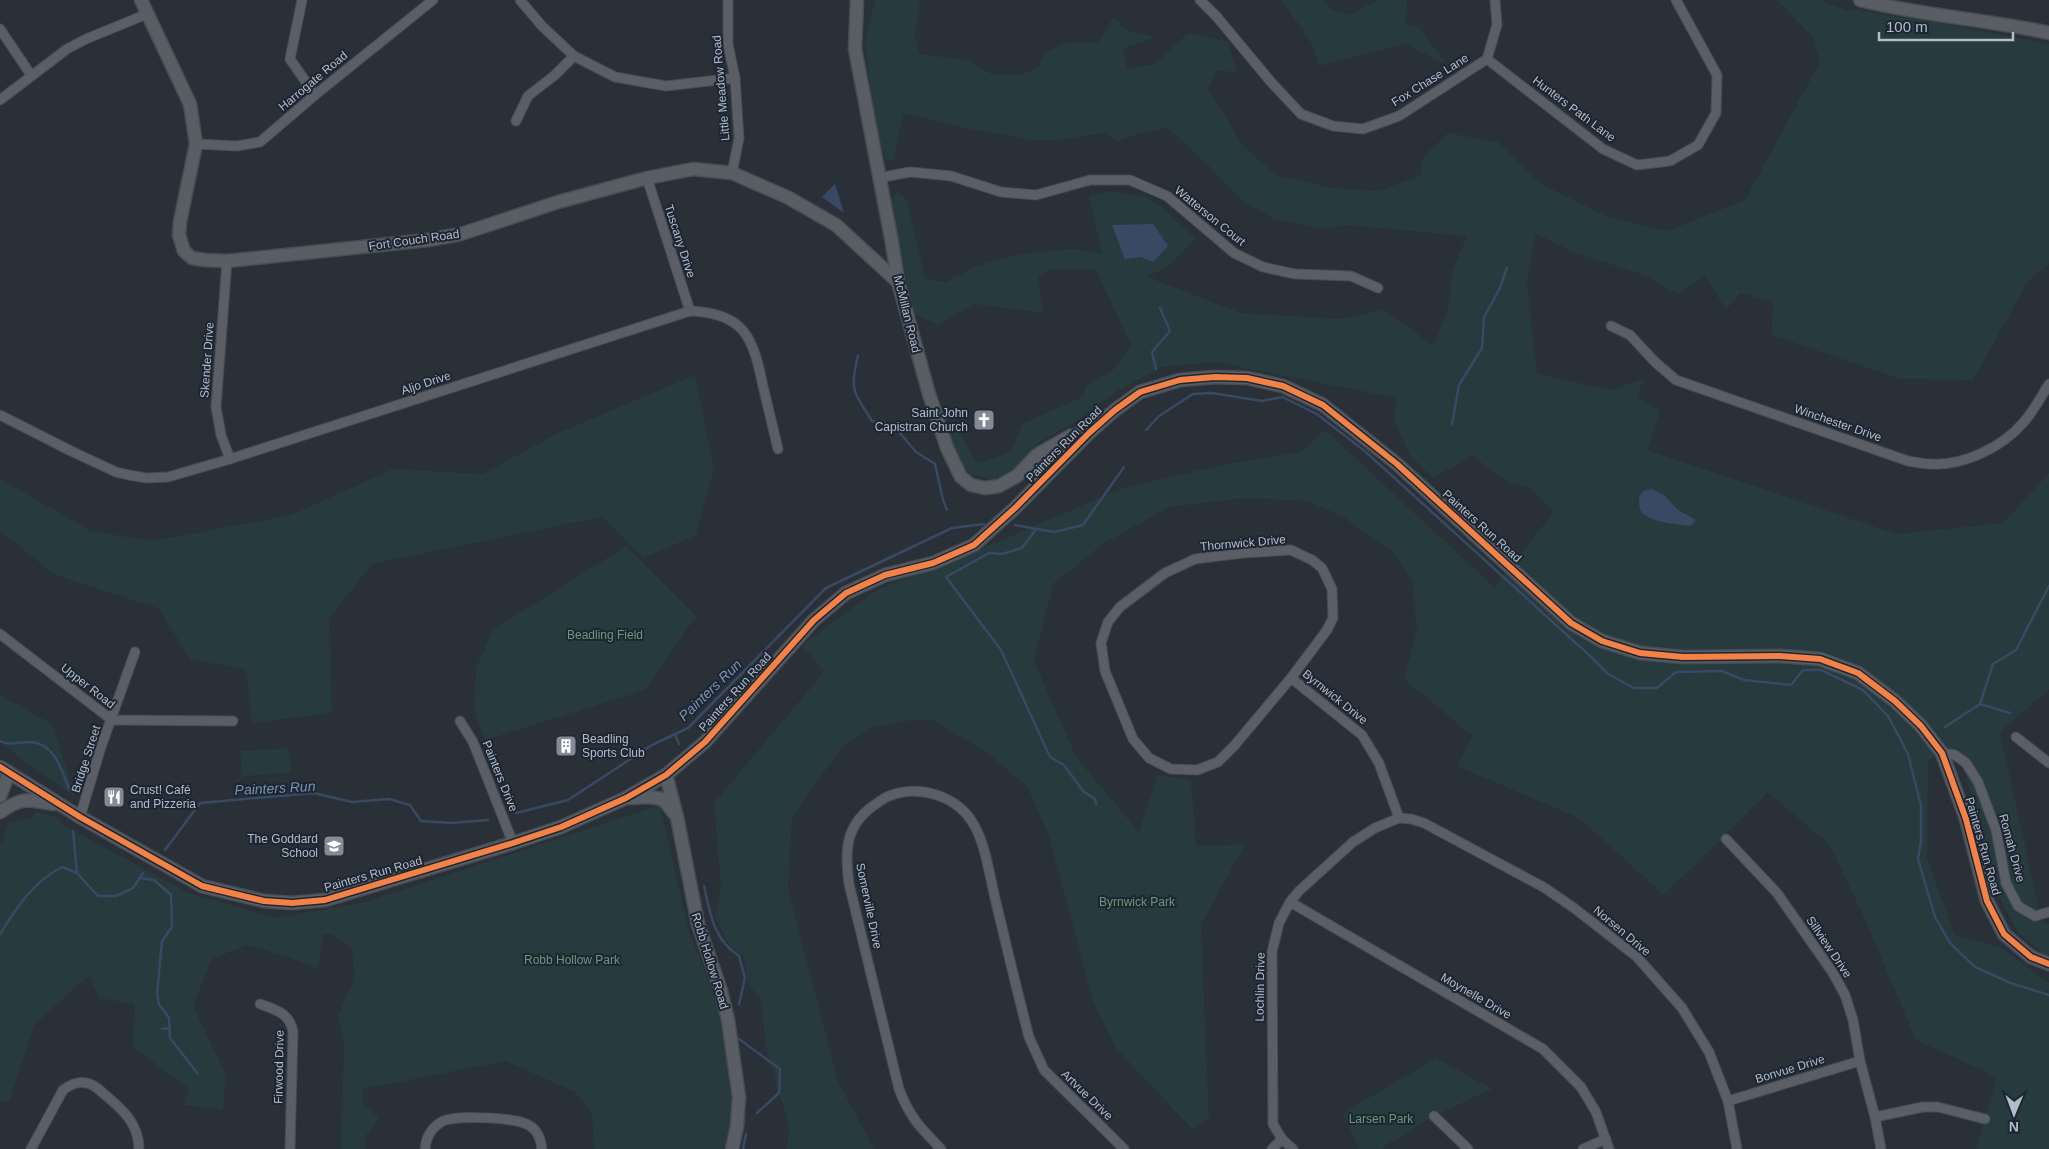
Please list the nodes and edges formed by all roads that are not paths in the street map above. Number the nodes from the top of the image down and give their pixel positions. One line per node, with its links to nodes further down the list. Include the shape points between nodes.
1 (141, 0): 11 (street, Fort Couch Road)
2 (302, 0): 18 (street, via 290,59)
3 (433, 0): 18 (street, Harrogate Road)
4 (520, 0): 14 (street)
5 (728, 0): 17 (street, Little Meadow Road, via 728,44)
6 (857, 0): 24 (street, McMillan Road, via 855,49)
7 (1200, 0): 15 (street, Fox Chase Lane, via 1301,114 1333,126 1363,129 1399,116)
8 (1495, 0): 15 (street, Fox Chase Lane, via 1497,25)
9 (1676, 0): 15 (street, Hunters Path Lane, via 1717,75 1716,113 1698,145 1670,161 1637,165 1603,149)
10 (1860, 0): 13 (street)
11 (147, 14): 16 (street, via 80,42); 21 (street, Fort Couch Road, via 190,104)
12 (0, 29): 16 (street)
13 (2049, 33)
14 (574, 56): 17 (street, via 615,77 666,86); 20 (street, via 528,96)
15 (1487, 59)
16 (31, 75): 19 (street)
17 (735, 78): 22 (street, Little Meadow Road, via 739,138)
18 (315, 95): 21 (street, Harrogate Road, via 260,142 238,146)
19 (0, 100)
20 (516, 121)
21 (196, 144): 25 (street, Fort Couch Road, via 180,222 181,244 192,258)
22 (732, 173): 23 (street, Fort Couch Road, via 693,169); 26 (street, Fort Couch Road, via 787,197 836,225)
23 (647, 178): 25 (street, Fort Couch Road, via 558,202 461,234); 28 (street, Tuscany Drive)
24 (878, 178): 26 (street, McMillan Road); 27 (street, Watterson Court, via 910,172 951,176 1001,192 1036,195 1090,180 1130,180 1167,196 1234,253 1263,267 1295,274 1351,276)
25 (227, 261): 34 (street, Skender Drive, via 216,407)
26 (898, 282): 32 (street, McMillan Road, via 947,448 961,477 971,485 985,488 1000,486 1017,476 1037,455 1070,436)
27 (1378, 288)
28 (690, 311): 33 (street, Aljo Drive, via 712,312 744,331 756,352); 34 (street, Aljo Drive)
29 (1611, 326): 30 (street, Winchester Drive, via 1630,335 1676,380 1908,461 1932,464 1962,460 2005,440 2024,422)
30 (2049, 384)
31 (0, 415): 34 (street, Aljo Drive, via 70,451 129,475 168,477)
32 (1089, 433): 42 (street, Painters Run Road, via 1140,392 1180,380 1247,378 1283,386 1323,405 1353,427 1571,622 1602,641 1640,653 1683,657 1820,659 1858,673 1895,701 1921,726); 45 (street, Painters Run Road, via 1016,508 974,545 932,563 884,575 846,593 814,620 705,742)
33 (778, 450)
34 (230, 459)
35 (0, 634): 38 (street, Upper Road)
36 (135, 652): 38 (street, Bridge Street)
37 (1291, 678): 37 (street, Thornwick Drive, via 1333,618 1332,589 1322,568 1291,550 1195,559 1165,573 1120,607 1108,622 1102,643 1105,671 1132,739 1148,758 1171,769 1197,770 1218,762); 52 (street, Byrnwick Drive, via 1362,736 1380,763)
38 (112, 720): 39 (street, Upper Road); 50 (street, Bridge Street)
39 (232, 721)
40 (460, 721): 54 (street, Painters Drive, via 473,742)
41 (2016, 737): 43 (street)
42 (1942, 754): 56 (street, Romah Drive, via 1955,755 1966,763 1978,782 1996,830 2006,883 2018,906 2035,916); 57 (street, Painters Run Road, via 1966,819 1987,901 2004,934 2031,957)
43 (2049, 763)
44 (5, 770): 46 (street); 48 (street, Painters Run Road)
45 (666, 775): 47 (street, Painters Run Road); 51 (street, Robb Hollow Road)
46 (0, 796)
47 (626, 798): 51 (street, via 663,799); 54 (street, Painters Run Road, via 561,827)
48 (60, 805): 49 (street, via 18,801); 50 (street, Painters Run Road)
49 (0, 812)
50 (80, 817): 54 (street, Painters Run Road, via 202,886 264,902 325,900)
51 (677, 817): 72 (street, Robb Hollow Road, via 698,924 721,992 737,1073 739,1097)
52 (1399, 818): 55 (street, Lochlin Drive, via 1354,842 1315,875); 61 (street, Norsen Drive, via 1424,823 1545,888 1637,957 1682,1008 1709,1052)
53 (1726, 839): 60 (street, Sillview Drive, via 1777,894 1833,973 1853,1020)
54 (513, 843)
55 (1290, 902): 65 (street, Lochlin Drive, via 1279,923 1272,952 1273,1124); 66 (street, Moynelle Drive, via 1544,1049 1581,1087 1596,1112)
56 (2049, 912)
57 (2049, 964)
58 (260, 1004): 69 (street, Firwood Drive, via 287,1016 292,1022)
59 (1036, 1056): 73 (street, Somerville Drive, via 975,825 958,805 935,794 912,791 888,796 868,810 852,829 846,855 849,884 899,1089 907,1110); 74 (street, Artvue Drive, via 1044,1070)
60 (1860, 1061): 61 (street, Bonvue Drive); 63 (street, Sillview Drive)
61 (1728, 1101): 80 (street, Norsen Drive)
62 (1434, 1116): 77 (street)
63 (1875, 1117): 64 (street, via 1938,1107); 81 (street, Sillview Drive)
64 (1985, 1119)
65 (1282, 1139): 75 (street); 76 (street)
66 (1606, 1139): 78 (street); 79 (street, Moynelle Drive)
67 (31, 1149): 68 (street, via 63,1090 81,1082 97,1088 133,1121)
68 (139, 1149)
69 (290, 1149)
70 (425, 1149): 71 (street, via 435,1126 455,1119 513,1120 530,1126 538,1134)
71 (542, 1149)
72 (732, 1149)
73 (941, 1149)
74 (1124, 1149)
75 (1272, 1149)
76 (1293, 1149)
77 (1468, 1149)
78 (1583, 1149)
79 (1609, 1149)
80 (1737, 1149)
81 (1881, 1149)

